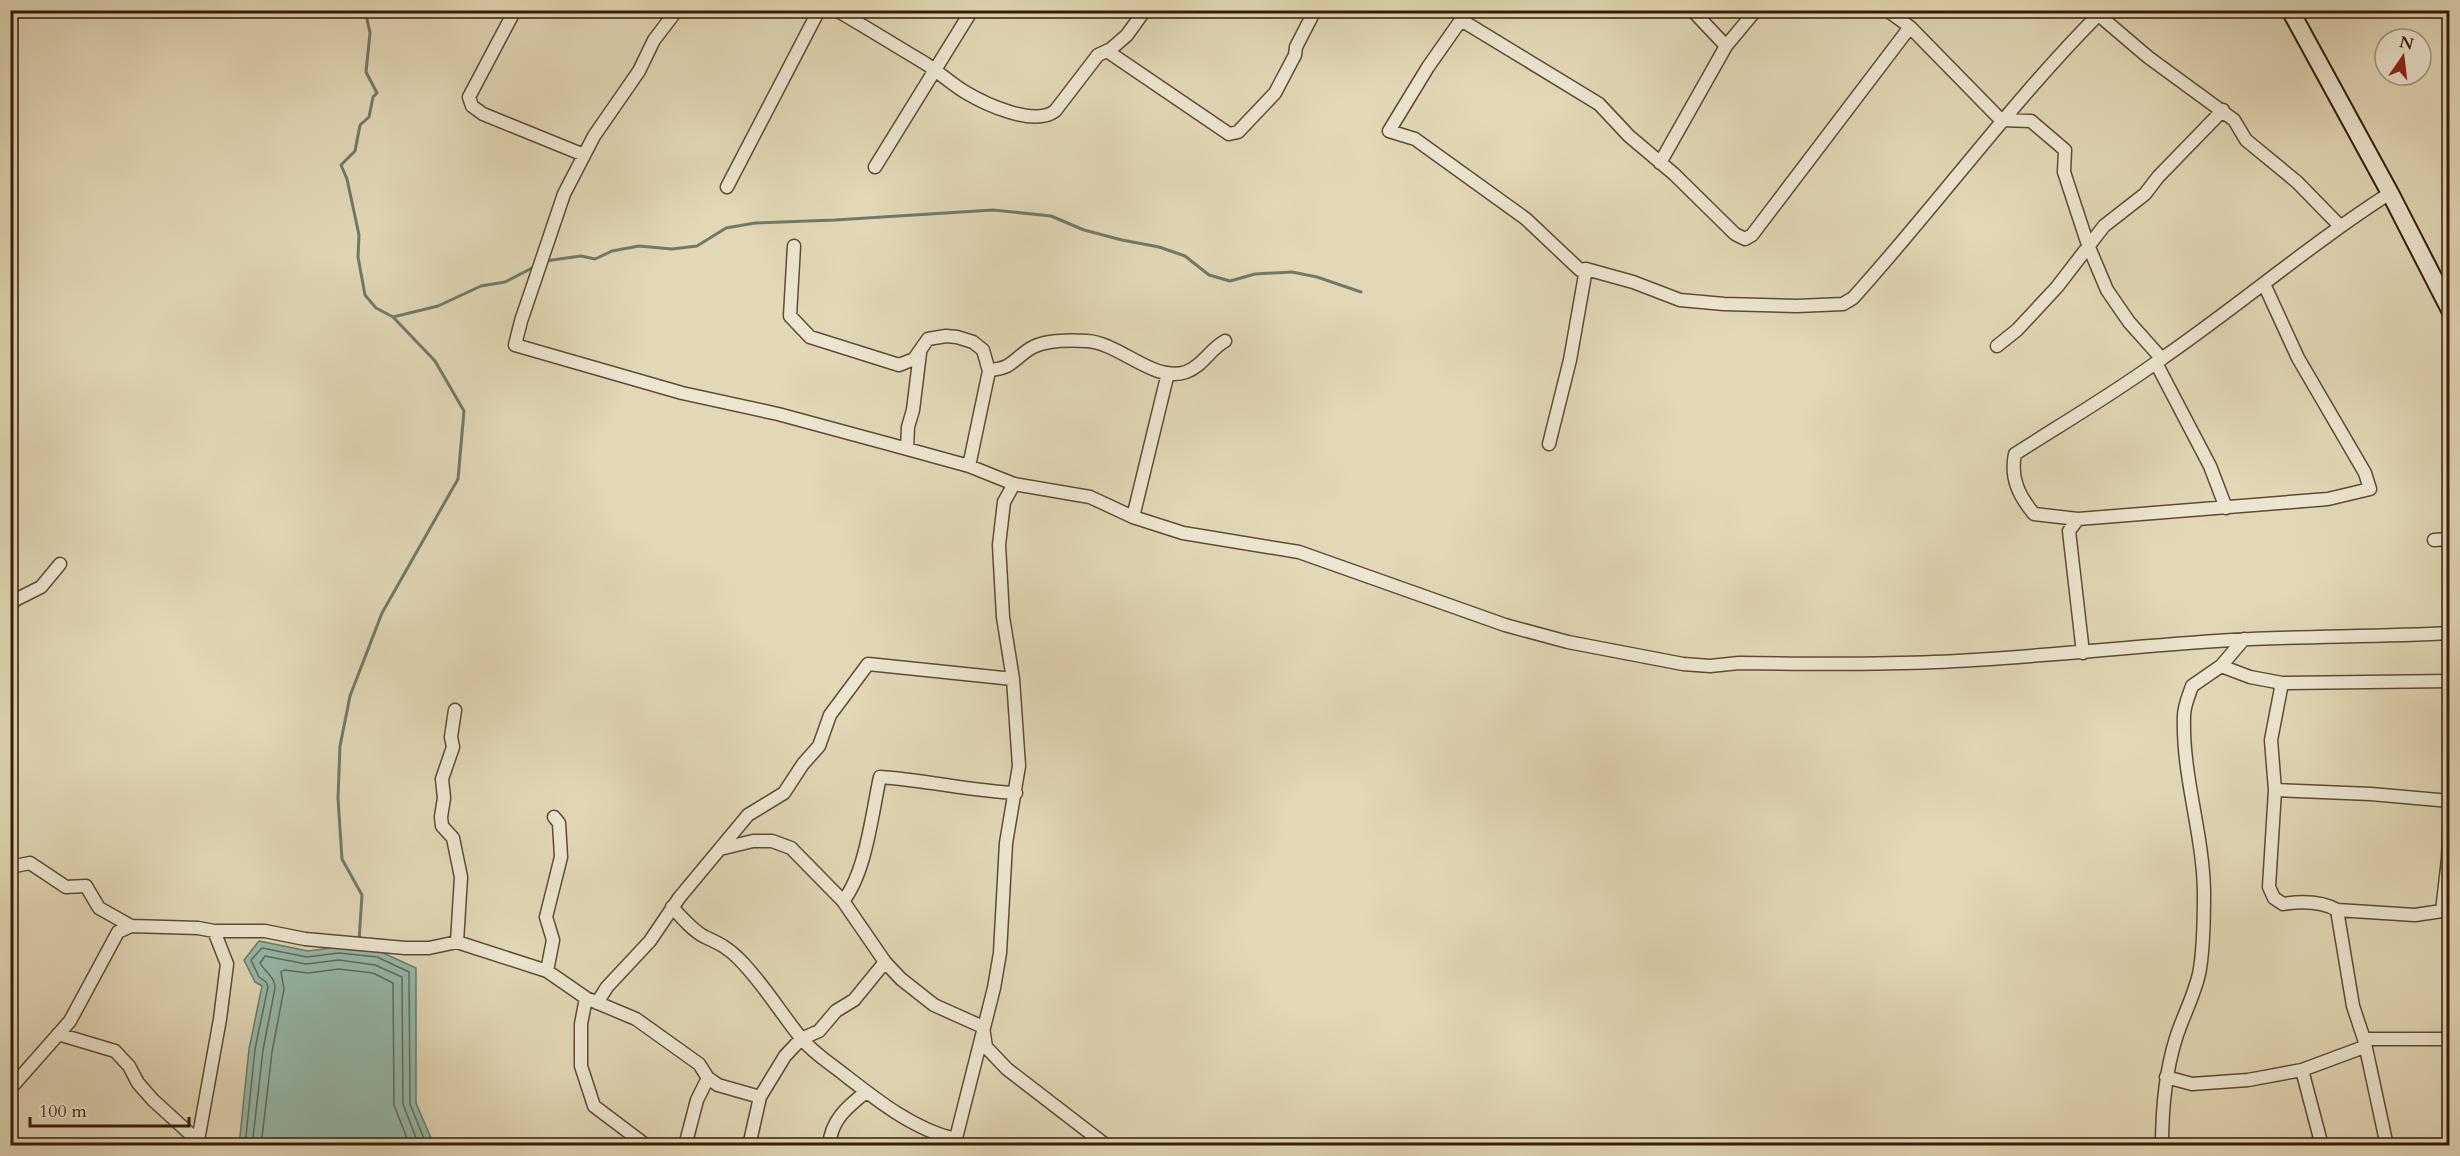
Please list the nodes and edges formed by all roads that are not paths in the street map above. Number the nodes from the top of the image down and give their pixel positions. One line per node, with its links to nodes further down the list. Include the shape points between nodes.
1 (515, 10): 20 (street, via 469,97 472,106)
2 (677, 10): 20 (street, via 654,40 639,71)
3 (819, 10): 23 (street)
4 (836, 10): 17 (street)
5 (972, 10): 17 (street)
6 (1145, 10): 16 (street, via 1127,35)
7 (1315, 10): 16 (street, via 1275,93 1238,132 1229,134)
8 (1692, 10): 15 (street)
9 (1756, 10): 15 (street)
10 (1887, 10): 14 (street)
11 (2290, 10): 24 (street)
12 (2095, 13): 18 (street, via 2148,57); 19 (street)
13 (1463, 15): 21 (street, via 1599,104); 28 (street, via 1389,130 1415,139 1536,226 1580,270)
14 (1910, 27): 19 (street); 21 (street, via 1748,239 1735,234)
15 (1726, 46): 21 (street)
16 (1107, 51): 17 (street, via 1098,55 1055,111 1040,117 1018,114 965,92)
17 (935, 70): 22 (street)
18 (2223, 110): 25 (street, via 2246,140 2297,182); 26 (street, via 2145,194 2104,226)
19 (2001, 120): 26 (street, via 2031,121 2065,150 2064,172); 28 (street, via 1859,291 1843,304 1797,306 1680,300)
20 (584, 155): 38 (street, via 564,194 515,345 682,393)
21 (1660, 163)
22 (874, 167)
23 (728, 187)
24 (2390, 193): 25 (street); 30 (street)
25 (2339, 225): 29 (street)
26 (2088, 245): 32 (street, via 2057,287); 34 (street, via 2107,290)
27 (794, 246): 33 (street, via 790,316 810,338 899,365)
28 (1586, 269): 37 (street)
29 (2264, 284): 34 (street); 41 (street, via 2298,358 2365,473 2370,489 2328,499)
30 (2450, 310)
31 (1225, 341): 36 (street, via 1191,369)
32 (1997, 346)
33 (920, 353): 35 (street, via 928,339 957,337 983,350); 38 (street)
34 (2159, 361): 41 (street); 43 (street, via 2015,454 2012,468 2019,496 2034,514)
35 (989, 371): 36 (street, via 1006,367 1031,348 1044,344 1089,341); 39 (street)
36 (1168, 373): 42 (street)
37 (1550, 444)
38 (907, 449): 39 (street)
39 (969, 466): 40 (street)
40 (1014, 484): 42 (street, via 1090,497); 52 (street, via 1004,502 999,545 1003,617)
41 (2226, 508): 43 (street)
42 (1133, 517): 50 (street, via 1183,533 1299,552 1505,625 1568,642 1683,664 1932,663)
43 (2078, 519): 50 (street, via 2069,531)
44 (2450, 538): 45 (street)
45 (2434, 540)
46 (60, 564): 47 (street, via 41,587 15,600)
47 (10, 607)
48 (2450, 633): 49 (street)
49 (2244, 639): 50 (street); 51 (street)
50 (2082, 653)
51 (2221, 666): 54 (street); 79 (street, via 2192,686 2184,714 2186,773 2202,862 2203,920 2200,971)
52 (1013, 679): 57 (street, via 1019,766); 61 (street, via 868,664 830,715 819,746 784,793 748,815)
53 (2450, 681): 54 (street)
54 (2282, 683): 56 (street, via 2271,740)
55 (455, 710): 69 (street, via 453,747 442,779 441,817 442,826 453,838 461,877)
56 (2275, 790): 58 (street); 65 (street, via 2269,887 2274,898 2283,904 2327,905)
57 (1016, 793): 63 (street, via 880,777 863,856 852,891); 73 (street, via 1006,843 1000,953)
58 (2450, 801)
59 (2450, 812): 66 (street)
60 (554, 817): 71 (street, via 560,823 561,857 546,917 553,939)
61 (720, 849): 63 (street, via 753,841 791,848); 64 (street)
62 (10, 867): 67 (street, via 30,863 66,887 86,886 99,908)
63 (843, 901): 70 (street)
64 (672, 907): 72 (street, via 650,941); 75 (street, via 704,937 717,941 739,959 781,1008)
65 (2337, 910): 66 (street, via 2415,915); 77 (street, via 2353,1006)
66 (2446, 910)
67 (131, 926): 68 (street); 74 (street, via 118,932 70,1021)
68 (214, 931): 69 (street, via 265,931 305,939 429,948); 85 (street, via 227,964)
69 (457, 942): 71 (street)
70 (885, 962): 73 (street, via 934,1005); 75 (street, via 854,1000 836,1011 819,1031)
71 (547, 971): 72 (street)
72 (591, 1000): 80 (street, via 636,1019 699,1064); 86 (street, via 581,1023 581,1066 594,1106)
73 (983, 1027): 84 (street); 90 (street, via 987,1047 1007,1069)
74 (58, 1034): 81 (street); 85 (street, via 114,1051 153,1100)
75 (801, 1039): 82 (street); 83 (street, via 785,1056)
76 (2450, 1039): 77 (street)
77 (2364, 1043): 78 (street); 93 (street)
78 (2302, 1070): 79 (street, via 2248,1080 2192,1084); 92 (street)
79 (2166, 1077): 91 (street)
80 (708, 1078): 83 (street, via 718,1085); 87 (street, via 697,1100)
81 (10, 1089)
82 (866, 1092): 84 (street, via 936,1135); 89 (street, via 836,1121)
83 (760, 1097): 88 (street)
84 (955, 1142)
85 (198, 1143)
86 (647, 1146)
87 (685, 1146)
88 (749, 1146)
89 (830, 1146)
90 (1107, 1146)
91 (2163, 1146)
92 (2322, 1146)
93 (2387, 1146)

